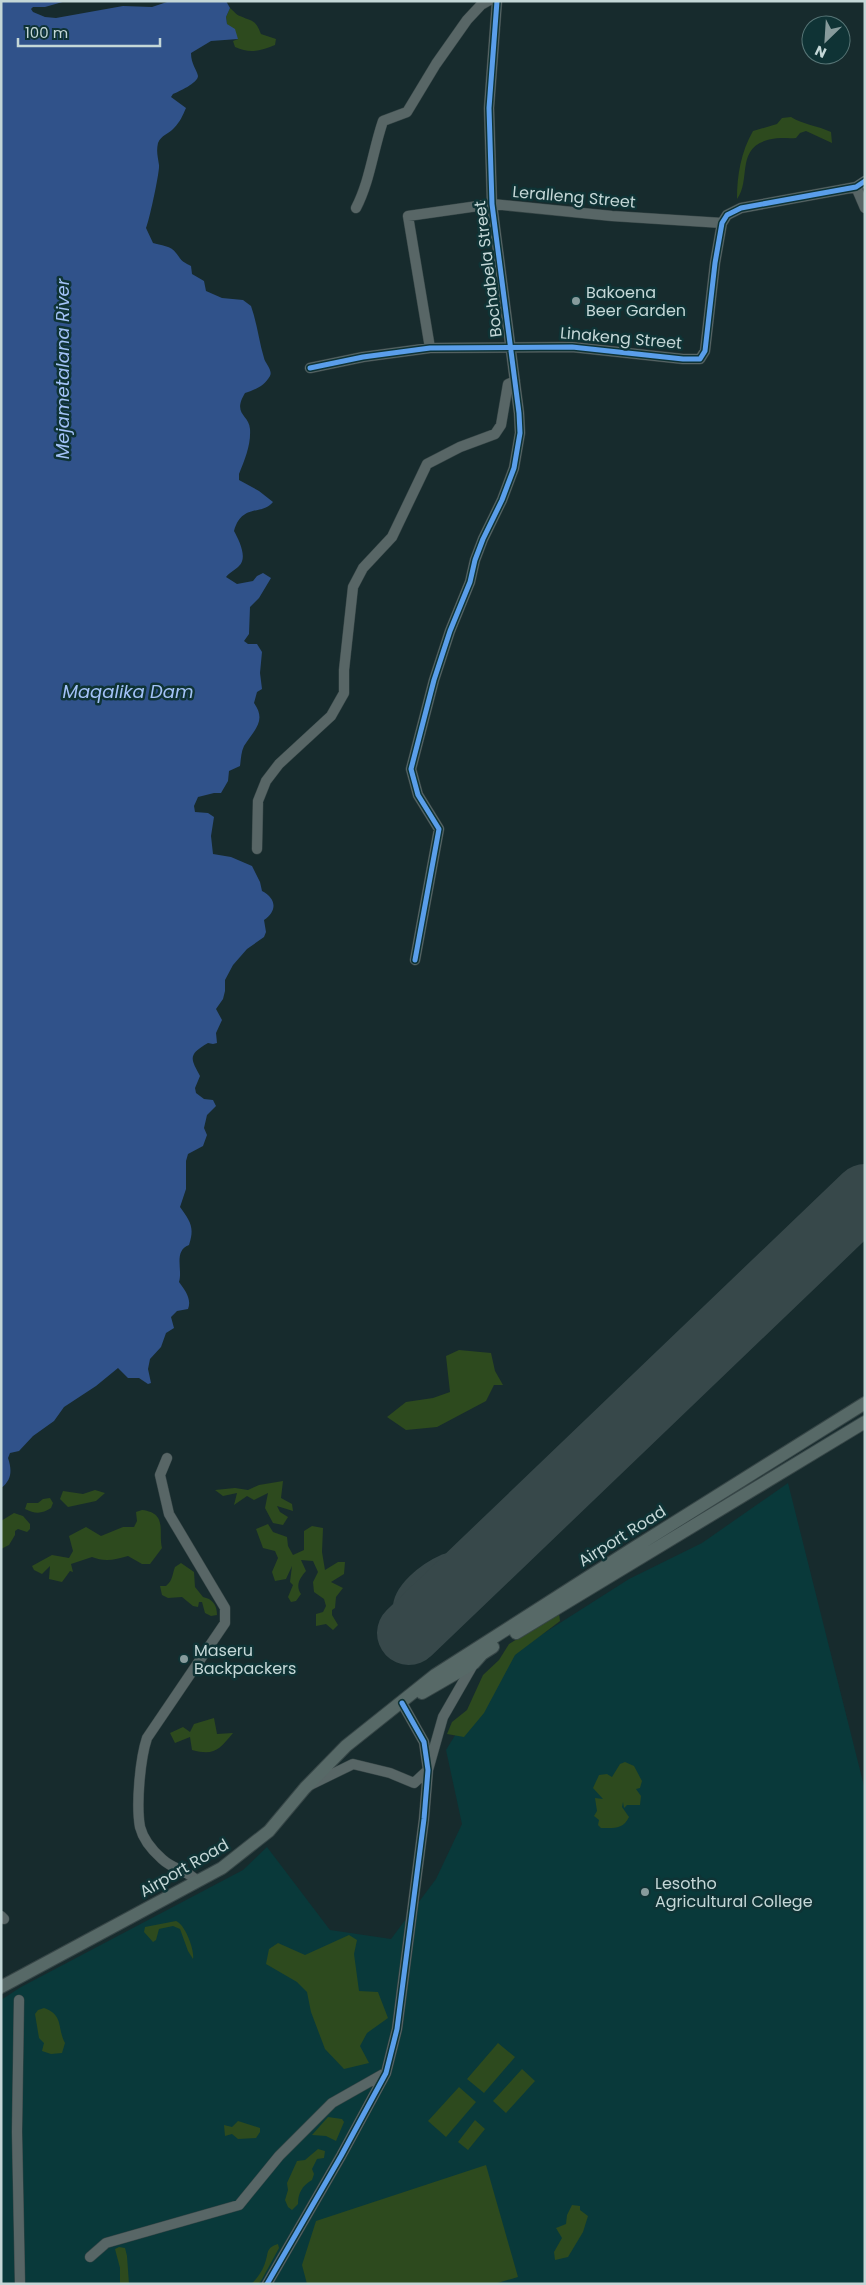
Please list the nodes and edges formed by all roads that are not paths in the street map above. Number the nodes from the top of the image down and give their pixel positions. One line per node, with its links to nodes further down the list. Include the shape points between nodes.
1 (488, 1): 5 (street, via 467,20 407,112 383,121 371,156 368,178)
2 (497, 1): 4 (street, Bochabela Street, via 489,108)
3 (860, 184): 6 (street); 7 (street, via 741,208 727,215)
4 (492, 204): 7 (street, Leralleng Street); 8 (street, Leralleng Street, via 408,216); 9 (street, Bochabela Street)
5 (356, 208)
6 (865, 208)
7 (722, 223): 9 (street, Linakeng Street, via 705,351 700,359 572,347)
8 (430, 348): 9 (street, Linakeng Street); 10 (street, Linakeng Street)
9 (510, 348): 11 (street, Bochabela Street)
10 (310, 368)
11 (515, 381): 12 (street, via 508,384 501,425 495,434 427,464 392,536 357,576 353,587 344,694 331,716 266,780 258,801); 13 (street, Bochabela Street, via 520,433 514,468 483,539 450,631 411,770 418,795 439,829)
12 (257, 849)
13 (415, 960)
14 (865, 1403): 18 (main road, Airport Road, via 435,1675)
15 (865, 1422): 17 (main road, Airport Road, via 490,1649)
16 (167, 1458): 21 (street, via 160,1475 169,1514 225,1608 224,1623 148,1738 142,1753 140,1828 161,1859 189,1872)
17 (474, 1663): 18 (main road, Airport Road); 19 (street, via 442,1717)
18 (402, 1704): 19 (street, via 424,1742); 20 (main road, Airport Road, via 346,1746)
19 (428, 1770): 20 (street, via 414,1783 353,1764); 24 (street, via 397,2028)
20 (305, 1788): 21 (main road, Airport Road, via 269,1831 236,1858)
21 (197, 1881): 22 (main road, Airport Road)
22 (1, 1987)
23 (19, 2000): 26 (street)
24 (386, 2073): 25 (street, via 332,2103 279,2156 239,2205 106,2243); 27 (street)
25 (90, 2257)
26 (20, 2284)
27 (267, 2284)

